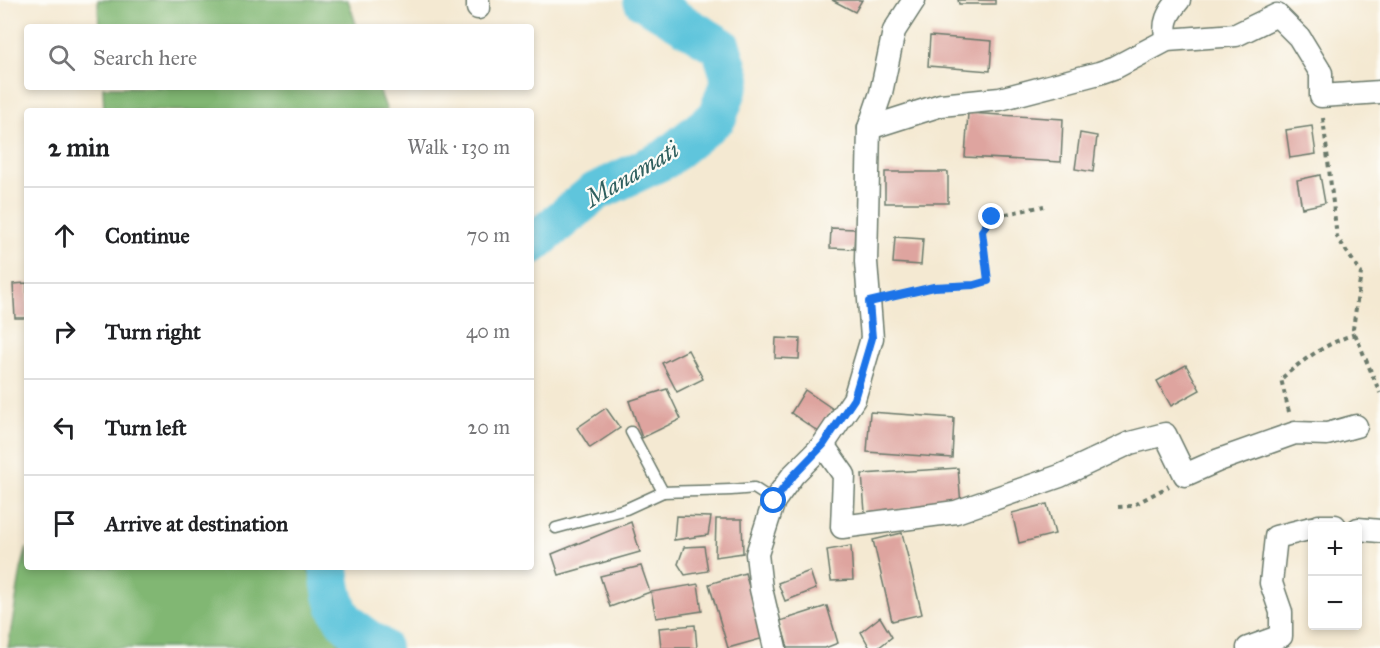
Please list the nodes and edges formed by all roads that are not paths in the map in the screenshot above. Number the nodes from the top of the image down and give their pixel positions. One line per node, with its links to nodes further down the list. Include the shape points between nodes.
1 (914, 0): 5 (street, via 894,31)
2 (1179, 0): 3 (street, via 1168,12 1164,30)
3 (1167, 40): 4 (street, via 1236,35 1277,15 1299,37 1321,73 1321,96); 5 (street, via 1099,73 1000,99 941,105)
4 (1380, 92)
5 (869, 128): 8 (street, via 866,262 872,338 854,399)
6 (1356, 426): 8 (street, via 1327,434 1294,433 1185,475 1165,434 1130,443 1060,476 956,512 842,527 844,475)
7 (631, 432): 9 (lane)
8 (823, 445): 10 (street)
9 (663, 492): 10 (lane, via 753,488); 11 (lane, via 626,509)
10 (774, 501): 15 (street, via 757,554)
11 (556, 528)
12 (1308, 529): 16 (street, via 1276,537 1271,583 1281,612 1281,636)
13 (1362, 529): 14 (street)
14 (1380, 531)
15 (775, 648)
16 (1248, 648)

